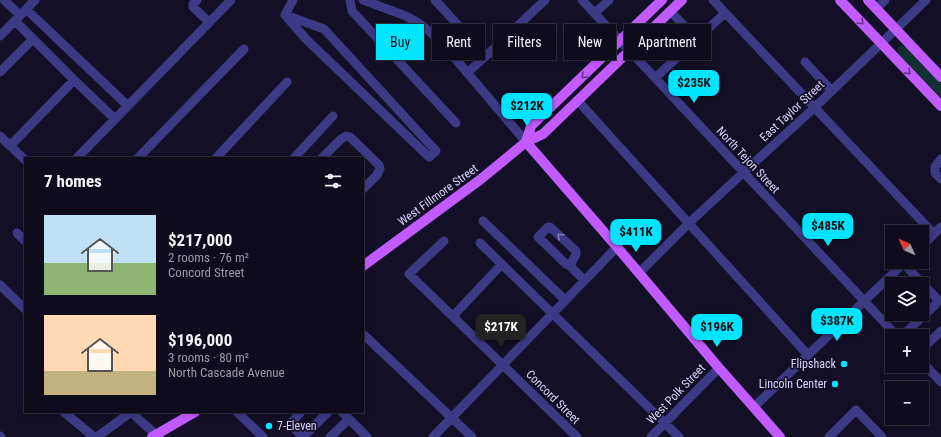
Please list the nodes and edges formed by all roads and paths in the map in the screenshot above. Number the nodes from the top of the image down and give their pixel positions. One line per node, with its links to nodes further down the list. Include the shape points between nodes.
1 (4, 0): 23 (street)
2 (35, 0): 23 (street)
3 (197, 0): 25 (street, via 193,7)
4 (230, 0): 25 (street)
5 (293, 0): 24 (street)
6 (350, 0): 56 (street, via 352,11)
7 (363, 0): 42 (street, via 420,24 439,40)
8 (435, 0): 37 (street)
9 (545, 0): 37 (street)
10 (582, 0): 21 (street, North Tejon Street)
11 (609, 0): 21 (street)
12 (662, 0): 32 (main road)
13 (682, 0): 20 (main road)
14 (713, 0): 22 (street)
15 (840, 0): 33 (main road, one-way to 33)
16 (868, 0): 19 (main road)
17 (885, 0): 19 (street)
18 (926, 0): 29 (street, East Taylor Street)
19 (876, 9): 29 (main road)
20 (670, 11): 26 (main road); 27 (street)
21 (595, 13): 32 (street, North Tejon Street)
22 (725, 13): 28 (street); 53 (street)
23 (20, 15): 30 (street); 31 (street); 51 (street)
24 (285, 16): 47 (street, via 324,29); 49 (street)
25 (209, 22): 51 (street)
26 (656, 24)
27 (683, 24)
28 (711, 26)
29 (896, 29): 33 (street, East Taylor Street); 43 (main road)
30 (0, 36)
31 (33, 39): 41 (street); 45 (street)
32 (620, 41): 34 (street, North Tejon Street); 58 (main road, one-way to 58, via 532,126)
33 (881, 44): 48 (street, East Taylor Street); 52 (main road, one-way to 52)
34 (624, 45)
35 (244, 49): 61 (street)
36 (624, 55): 50 (main road)
37 (486, 56): 42 (street)
38 (638, 60): 44 (street, North Tejon Street)
39 (674, 60): 44 (street)
40 (805, 62): 48 (street)
41 (0, 72)
42 (467, 72): 58 (street)
43 (941, 76)
44 (655, 78): 67 (street, North Tejon Street)
45 (74, 80): 55 (street); 59 (street)
46 (287, 82): 62 (street)
47 (373, 82): 49 (street); 49 (street, via 436,151 429,157)
48 (832, 91): 53 (street, East Taylor Street)
49 (362, 93)
50 (578, 101): 58 (main road, via 543,134); 71 (street)
51 (128, 106): 55 (street)
52 (941, 106)
53 (814, 108): 67 (street, East Taylor Street); 72 (street)
54 (334, 116): 63 (street)
55 (115, 119): 60 (street)
56 (456, 123)
57 (0, 136): 59 (street)
58 (526, 142): 78 (main road); 80 (main road, West Fillmore Street, via 489,174)
59 (10, 146): 65 (street)
60 (78, 157)
61 (139, 157)
62 (217, 157)
63 (295, 157)
64 (323, 157): 69 (street, via 341,139 350,137 379,165 377,175)
65 (24, 159)
66 (941, 159): 68 (street, via 935,167 935,172)
67 (744, 172): 71 (street, East Taylor Street); 88 (street, North Tejon Street)
68 (941, 179)
69 (364, 188)
70 (483, 221): 87 (street)
71 (689, 223): 84 (street, East Taylor Street); 97 (street)
72 (938, 231): 74 (street)
73 (17, 233): 75 (street)
74 (929, 239)
75 (24, 240)
76 (444, 241): 91 (street, Concord Street, via 409,274)
77 (480, 243): 79 (street)
78 (617, 247): 84 (main road); 85 (street)
79 (502, 264): 90 (street); 91 (street)
80 (364, 265)
81 (570, 266): 85 (street)
82 (898, 269): 88 (street)
83 (910, 269): 93 (street, via 938,300)
84 (639, 273): 99 (main road)
85 (584, 280): 87 (street)
86 (0, 284): 89 (street)
87 (565, 300): 90 (street)
88 (864, 301): 92 (street, North Tejon Street); 97 (street)
89 (24, 308)
90 (552, 313): 98 (street); 113 (street)
91 (453, 316): 98 (street, Concord Street)
92 (890, 329)
93 (909, 329)
94 (941, 330): 96 (street)
95 (364, 335): 111 (street)
96 (929, 342)
97 (808, 355): 102 (street)
98 (502, 364): 111 (street); 123 (street, Concord Street)
99 (719, 368): 102 (main road); 113 (street, West Polk Street)
100 (929, 369): 101 (street)
101 (941, 382)
102 (754, 406): 126 (main road)
103 (65, 413): 115 (street)
104 (130, 413): 116 (street)
105 (132, 413): 114 (street)
106 (193, 413): 114 (main road)
107 (238, 413): 117 (street)
108 (300, 413): 118 (street, via 290,424)
109 (327, 413): 118 (street)
110 (343, 413): 112 (street)
111 (452, 417): 121 (street); 122 (street)
112 (349, 419): 119 (street); 120 (street)
113 (665, 423): 124 (street, West Polk Street); 125 (street)
114 (156, 436)
115 (94, 437)
116 (97, 437)
117 (263, 437)
118 (303, 437)
119 (330, 437)
120 (367, 437)
121 (432, 437)
122 (472, 437)
123 (577, 437)
124 (651, 437)
125 (679, 437)
126 (780, 437)
127 (829, 437): 128 (street, via 856,410)
128 (882, 437)

